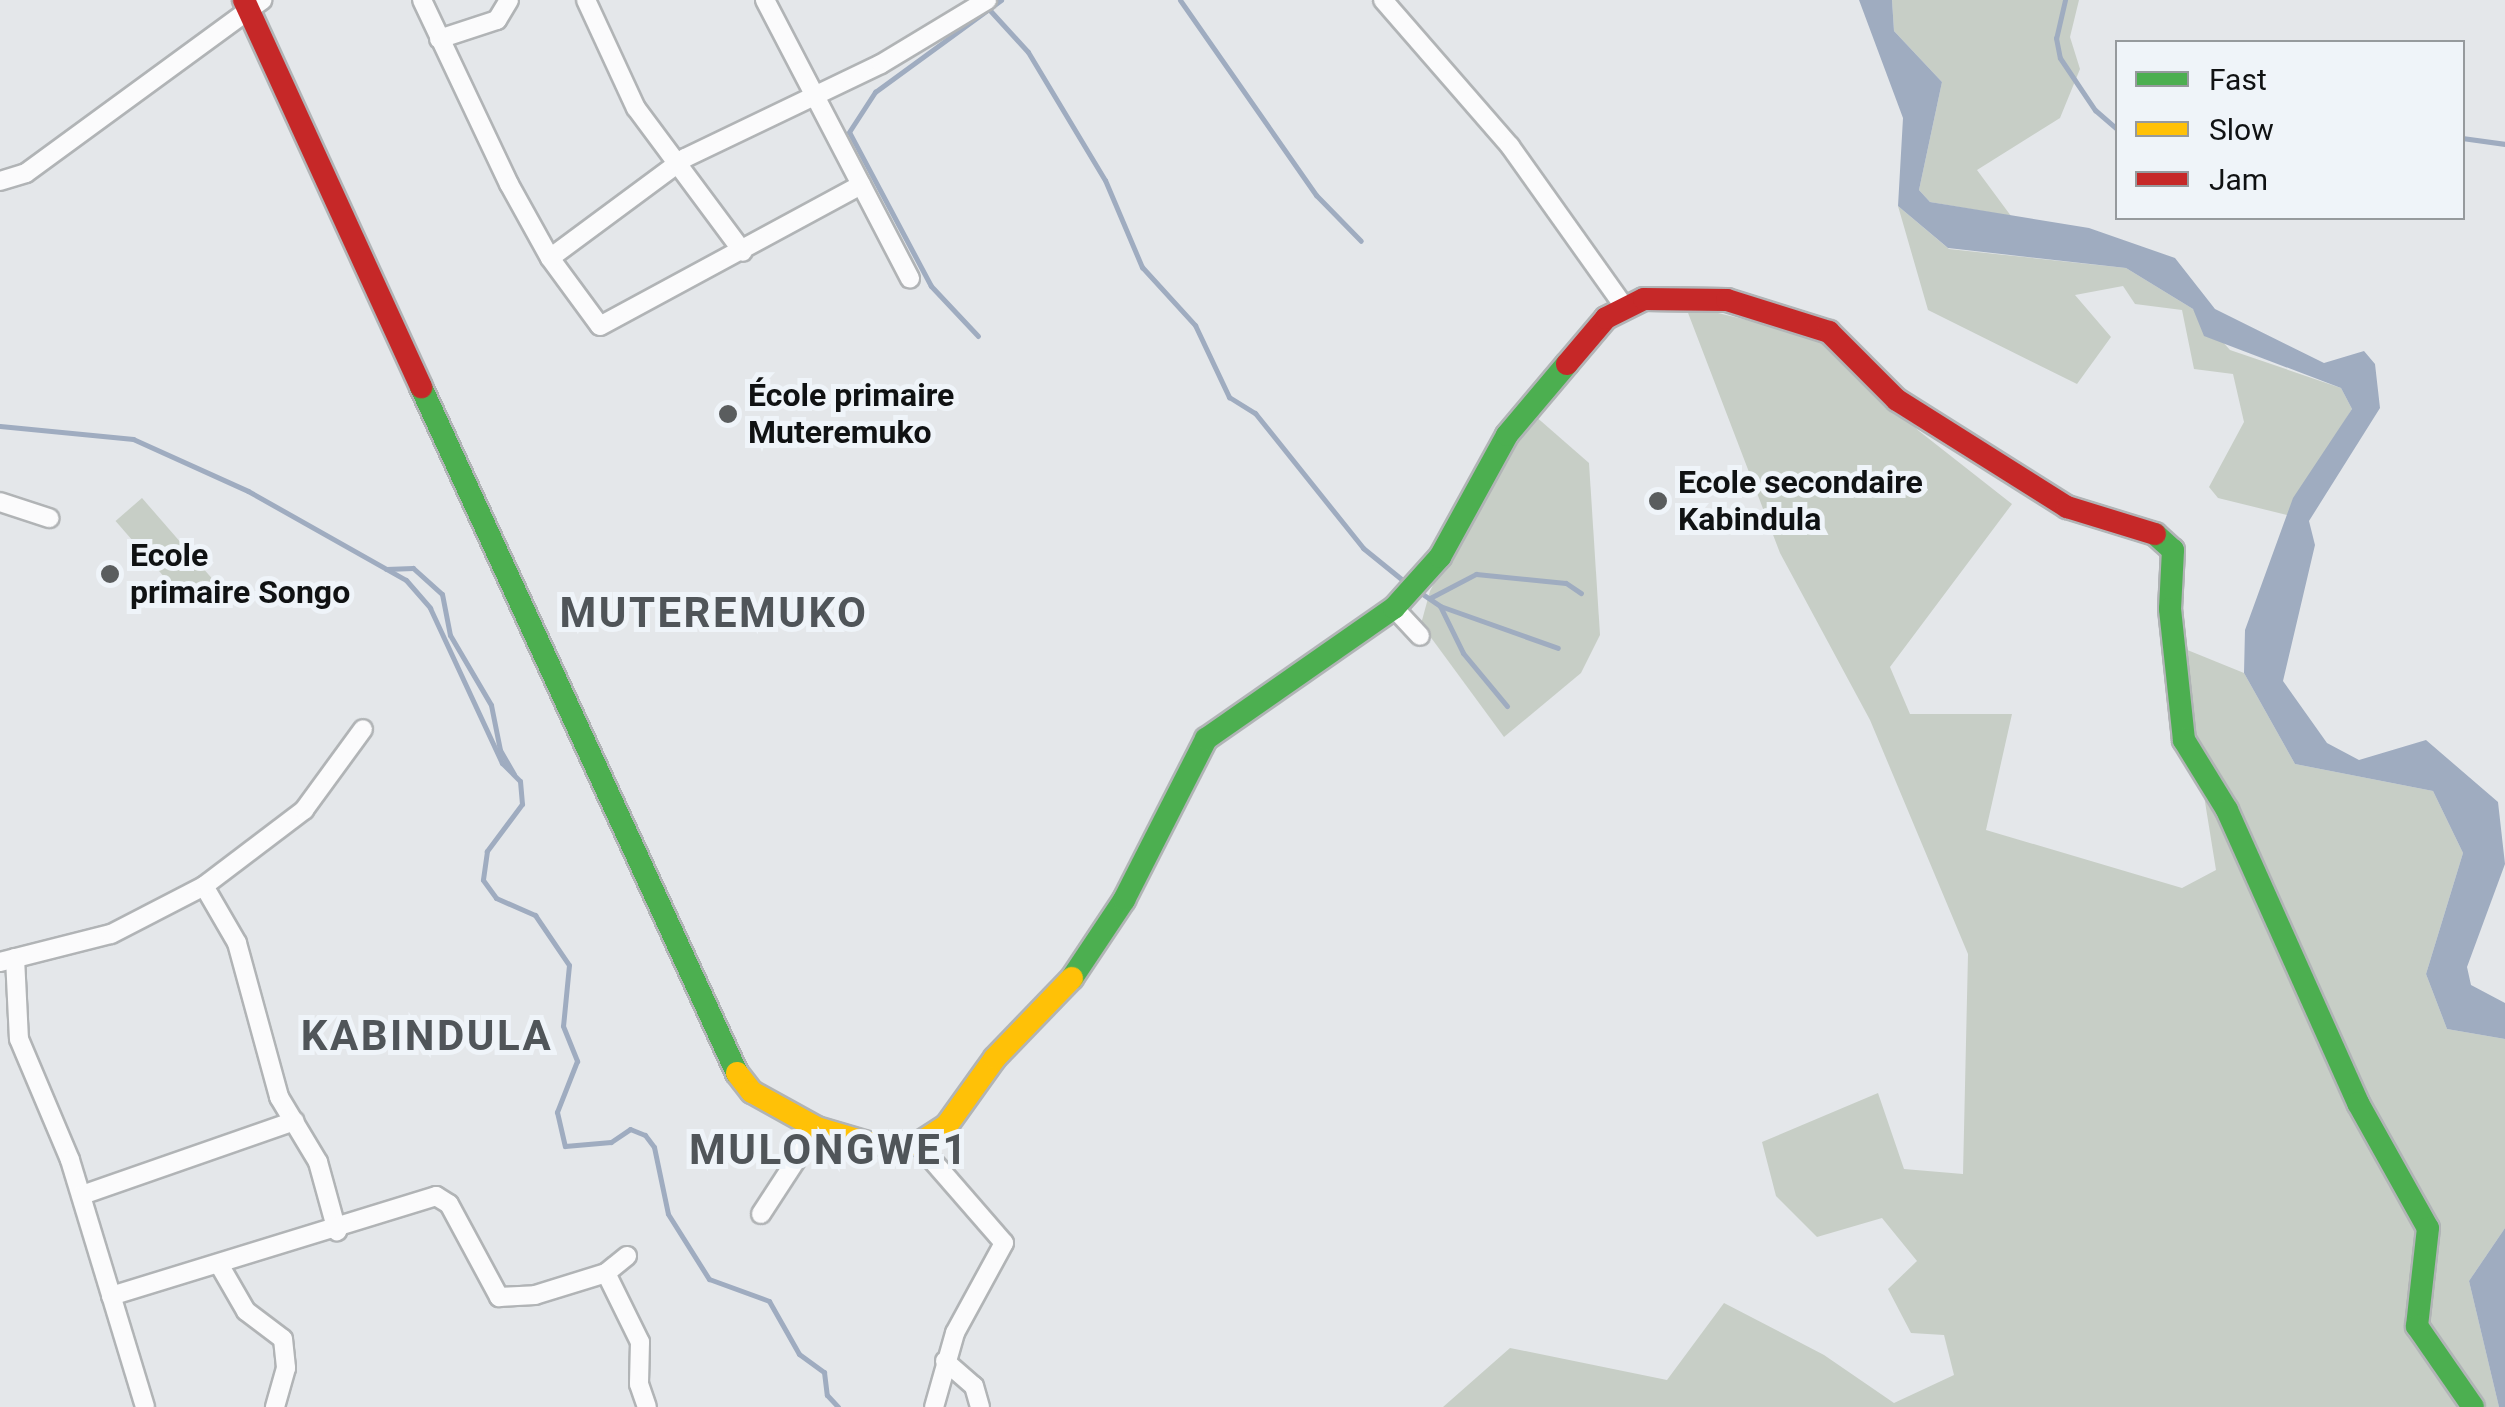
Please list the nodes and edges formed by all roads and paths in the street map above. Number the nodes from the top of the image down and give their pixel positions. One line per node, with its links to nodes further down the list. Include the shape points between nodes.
1 (422, 0): 8 (street)
2 (509, 0): 8 (street, via 498,20)
3 (586, 0): 10 (street, via 622,84)
4 (766, 0): 9 (street)
5 (986, 0): 9 (street)
6 (1383, 0): 16 (street, via 1510,146)
7 (251, 3): 11 (street, via 41,162); 25 (street, via 728,1063 752,1092)
8 (440, 38): 14 (street)
9 (812, 99): 10 (street); 12 (street)
10 (676, 163): 13 (street); 14 (street)
11 (0, 181)
12 (861, 185): 13 (street); 15 (street)
13 (743, 252): 14 (street, via 600,326)
14 (550, 258)
15 (910, 278)
16 (1625, 308): 19 (street, via 1606,318 1507,434 1440,557); 40 (street, via 1667,296 1727,300 1829,332 1897,400 2068,508 2158,535 2173,550 2170,609 2184,740 2227,810 2358,1102 2428,1228 2416,1326)
17 (0, 502): 18 (street)
18 (48, 518)
19 (1394, 608): 20 (street); 26 (street, via 1206,739 1124,900 1076,974 995,1058 947,1124)
20 (1420, 636)
21 (363, 730): 22 (street, via 304,810)
22 (204, 886): 23 (street, via 110,934); 24 (street, via 237,943 279,1097)
23 (7, 960): 27 (street, via 19,1039)
24 (295, 1121): 27 (street); 29 (street, via 318,1162)
25 (817, 1128): 26 (street, via 868,1143); 28 (street)
26 (918, 1144): 34 (street, via 1004,1243)
27 (82, 1195): 33 (street)
28 (761, 1214)
29 (337, 1231): 31 (street); 32 (street, via 436,1196 448,1204 499,1298 535,1296)
30 (626, 1256): 32 (street)
31 (220, 1266): 33 (street); 36 (street, via 246,1311 283,1338 286,1368)
32 (606, 1273): 37 (street, via 640,1342 639,1384)
33 (110, 1296): 35 (street)
34 (945, 1361): 38 (street); 39 (street, via 974,1386)
35 (145, 1407)
36 (276, 1407)
37 (647, 1407)
38 (934, 1407)
39 (980, 1407)
40 (2473, 1407)

